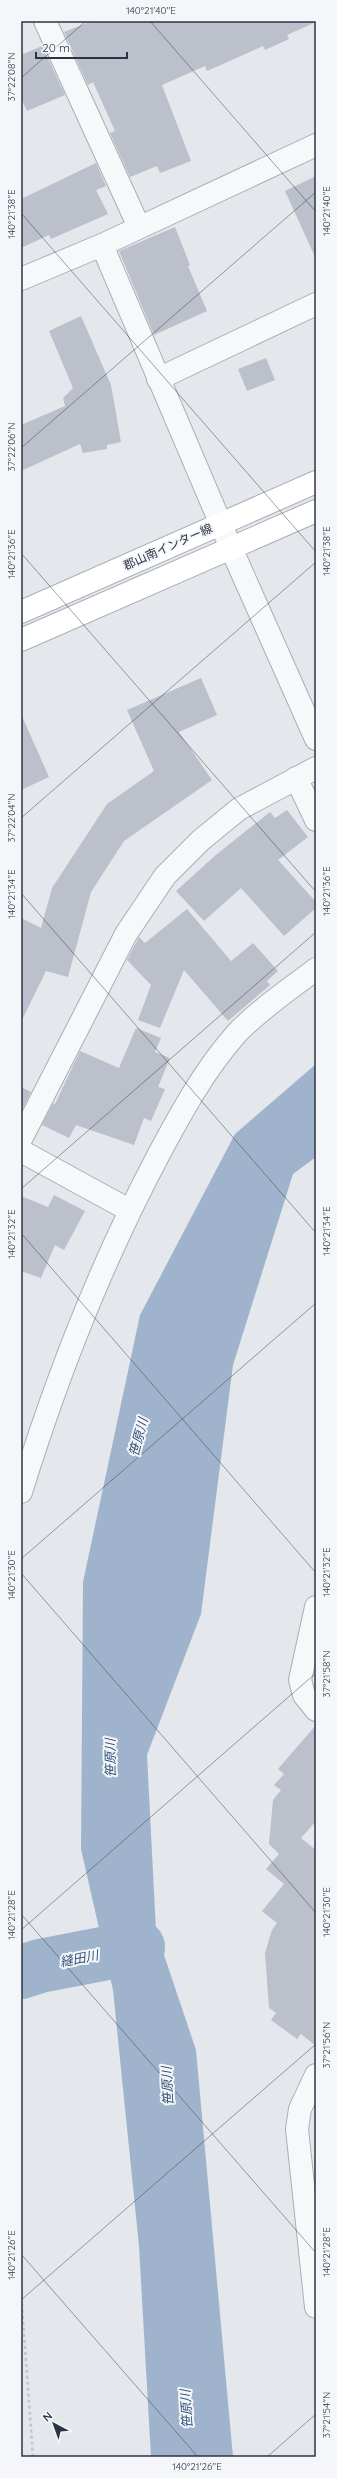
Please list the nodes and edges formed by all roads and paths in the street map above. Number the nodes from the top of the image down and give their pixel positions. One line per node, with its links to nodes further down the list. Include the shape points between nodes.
1 (45, 21): 3 (street)
2 (316, 145): 3 (street)
3 (139, 227): 4 (street)
4 (102, 245): 5 (street); 7 (street)
5 (21, 278)
6 (316, 304): 7 (street)
7 (158, 379): 10 (street)
8 (316, 482): 10 (street, 郡山南インター線)
9 (316, 511): 11 (street)
10 (220, 524): 11 (street); 12 (street, 郡山南インター線)
11 (231, 548): 13 (street); 14 (street)
12 (21, 612)
13 (21, 640)
14 (316, 739)
15 (316, 768): 16 (street)
16 (296, 778): 17 (street); 19 (street, via 239,809 201,840 165,876 126,934)
17 (316, 820)
18 (316, 969): 21 (street, via 238,1032 216,1058 196,1088)
19 (21, 1139)
20 (21, 1151): 21 (street)
21 (129, 1210): 22 (street, via 45,1415)
22 (21, 1492)
23 (316, 1607): 24 (street, via 300,1680 304,1695)
24 (316, 1710)
25 (316, 2075): 27 (street, via 300,2109 297,2129)
26 (21, 2292): 28 (path)
27 (316, 2307)
28 (33, 2457)

